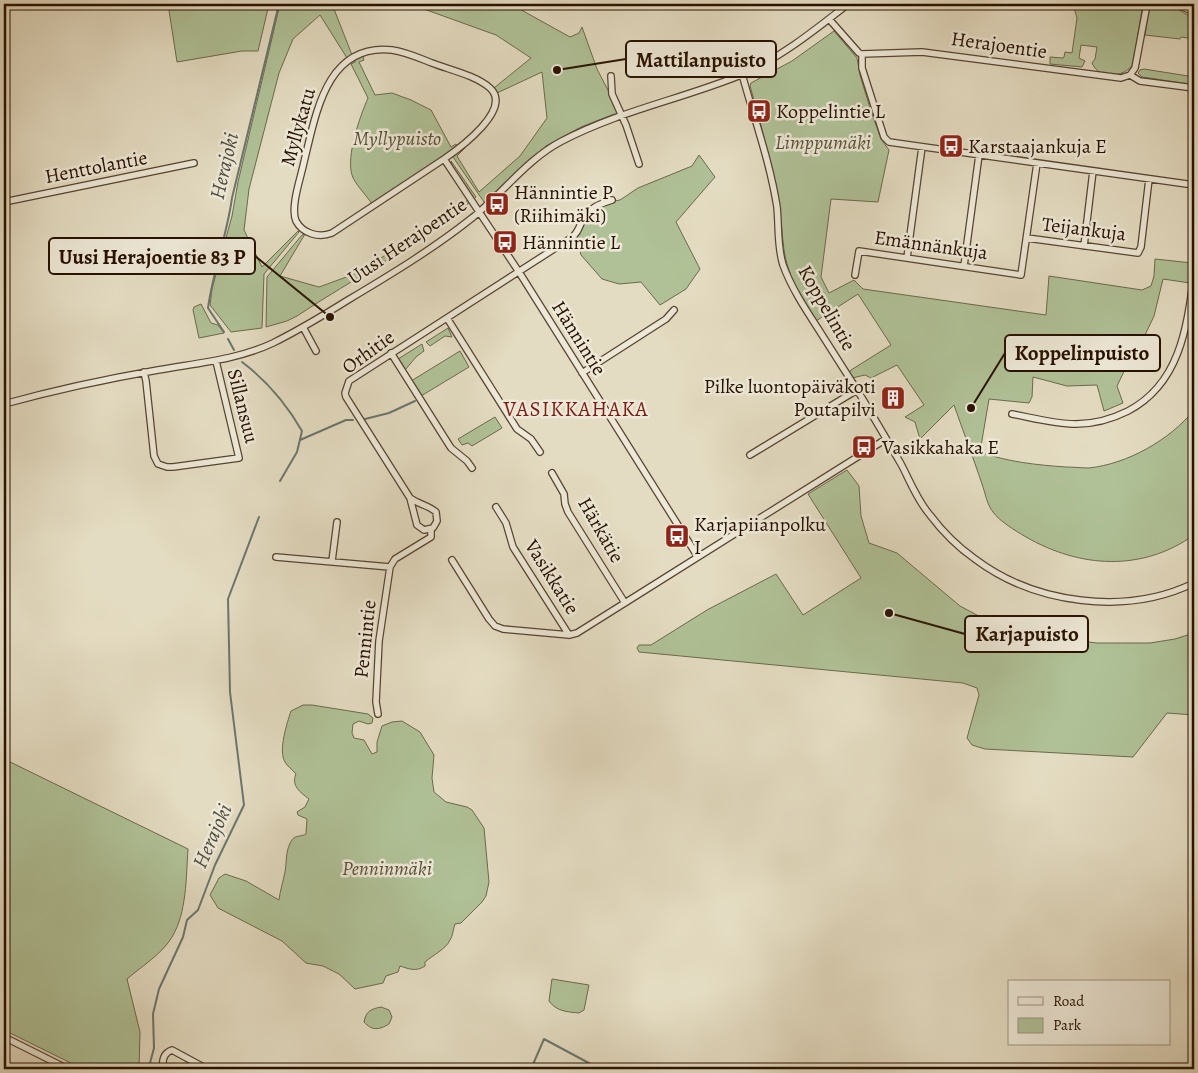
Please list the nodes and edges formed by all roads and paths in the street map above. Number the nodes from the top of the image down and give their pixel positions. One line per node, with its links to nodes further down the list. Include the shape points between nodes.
1 (848, 4): 5 (street, Uusi Herajoentie)
2 (1146, 4): 8 (street, via 1135,68)
3 (1179, 4): 4 (street)
4 (1194, 12)
5 (829, 19): 6 (street); 7 (street, Uusi Herajoentie)
6 (862, 54): 8 (street, Herajoentie, via 922,52 1121,78); 12 (street, via 862,68 884,137 889,142)
7 (742, 74): 11 (street, Uusi Herajoentie); 39 (street, Koppelintie, via 773,187 783,264 803,306)
8 (1130, 74): 10 (street, Herajoentie, via 1140,81)
9 (611, 76): 11 (street, via 612,94)
10 (1194, 88)
11 (621, 116): 17 (street); 23 (street, Uusi Herajoentie, via 576,134 544,152)
12 (922, 147): 13 (street); 26 (street)
13 (979, 155): 16 (street); 27 (street)
14 (444, 159): 14 (street, Myllykatu, via 492,115 497,103 492,90 467,76 401,52 383,50 357,56 336,72 322,95 295,204 295,219 308,232 319,235 332,233); 23 (street)
15 (194, 163): 22 (street, Henttolantie)
16 (1037, 163): 18 (street); 24 (street)
17 (639, 164)
18 (1093, 171): 19 (street); 25 (street)
19 (1149, 178): 20 (street); 25 (street, Teijankuja, via 1138,253)
20 (1194, 185)
21 (612, 200): 28 (street, Orhitie, via 592,208 576,235)
22 (4, 202)
23 (479, 212): 28 (street, Hännintie); 33 (street, Uusi Herajoentie, via 402,267)
24 (1026, 238): 25 (street, Teijankuja); 27 (street, Emännänkuja, via 1021,275)
25 (1084, 246)
26 (907, 258): 27 (street, Emännänkuja); 29 (street, Emännänkuja, via 858,251)
27 (964, 266)
28 (519, 272): 32 (street, Orhitie); 38 (street, Hännintie)
29 (856, 275)
30 (1194, 275): 41 (street, via 1187,324 1175,361 1164,380 1143,402 1122,414 1085,423 1064,423)
31 (674, 310): 38 (street, via 666,319)
32 (447, 318): 35 (street, Orhitie); 43 (street, via 517,429 532,439)
33 (303, 327): 34 (street, Orhitie); 36 (street, Uusi Herajoentie, via 254,350)
34 (316, 351)
35 (391, 353): 45 (street, via 451,448); 47 (street, Orhitie, via 352,378 345,393)
36 (216, 361): 37 (street, Uusi Herajoentie); 37 (street, Sillansuu, via 239,458 167,468 158,464 154,456)
37 (144, 372): 40 (street, Uusi Herajoentie)
38 (582, 373): 52 (street, Hännintie)
39 (856, 390): 42 (street, Koppelintie); 44 (street)
40 (4, 404)
41 (1012, 414)
42 (886, 439): 52 (street); 56 (street, Koppelintie, via 919,500 939,526 974,558 1016,582 1073,599 1113,602 1152,597)
43 (540, 452)
44 (750, 455)
45 (472, 468)
46 (552, 472): 57 (street, Härkätie, via 564,494 568,512)
47 (410, 498): 50 (street, Orhitie, via 417,525 422,530); 50 (street, via 436,512 438,521)
48 (496, 507): 58 (street, Vasikkatie, via 506,522 513,547)
49 (337, 522): 54 (street)
50 (431, 529): 55 (street, via 431,537 395,558)
51 (276, 557): 54 (street)
52 (698, 557): 57 (street)
53 (452, 560): 58 (street, via 495,626)
54 (332, 561): 55 (street)
55 (390, 567): 59 (street, Pennintie, via 379,641)
56 (1194, 583)
57 (625, 603): 58 (street)
58 (569, 635)
59 (378, 714)
60 (4, 1037): 61 (street)
61 (68, 1069)
62 (163, 1069): 63 (street, via 164,1058 172,1050)
63 (207, 1069)

